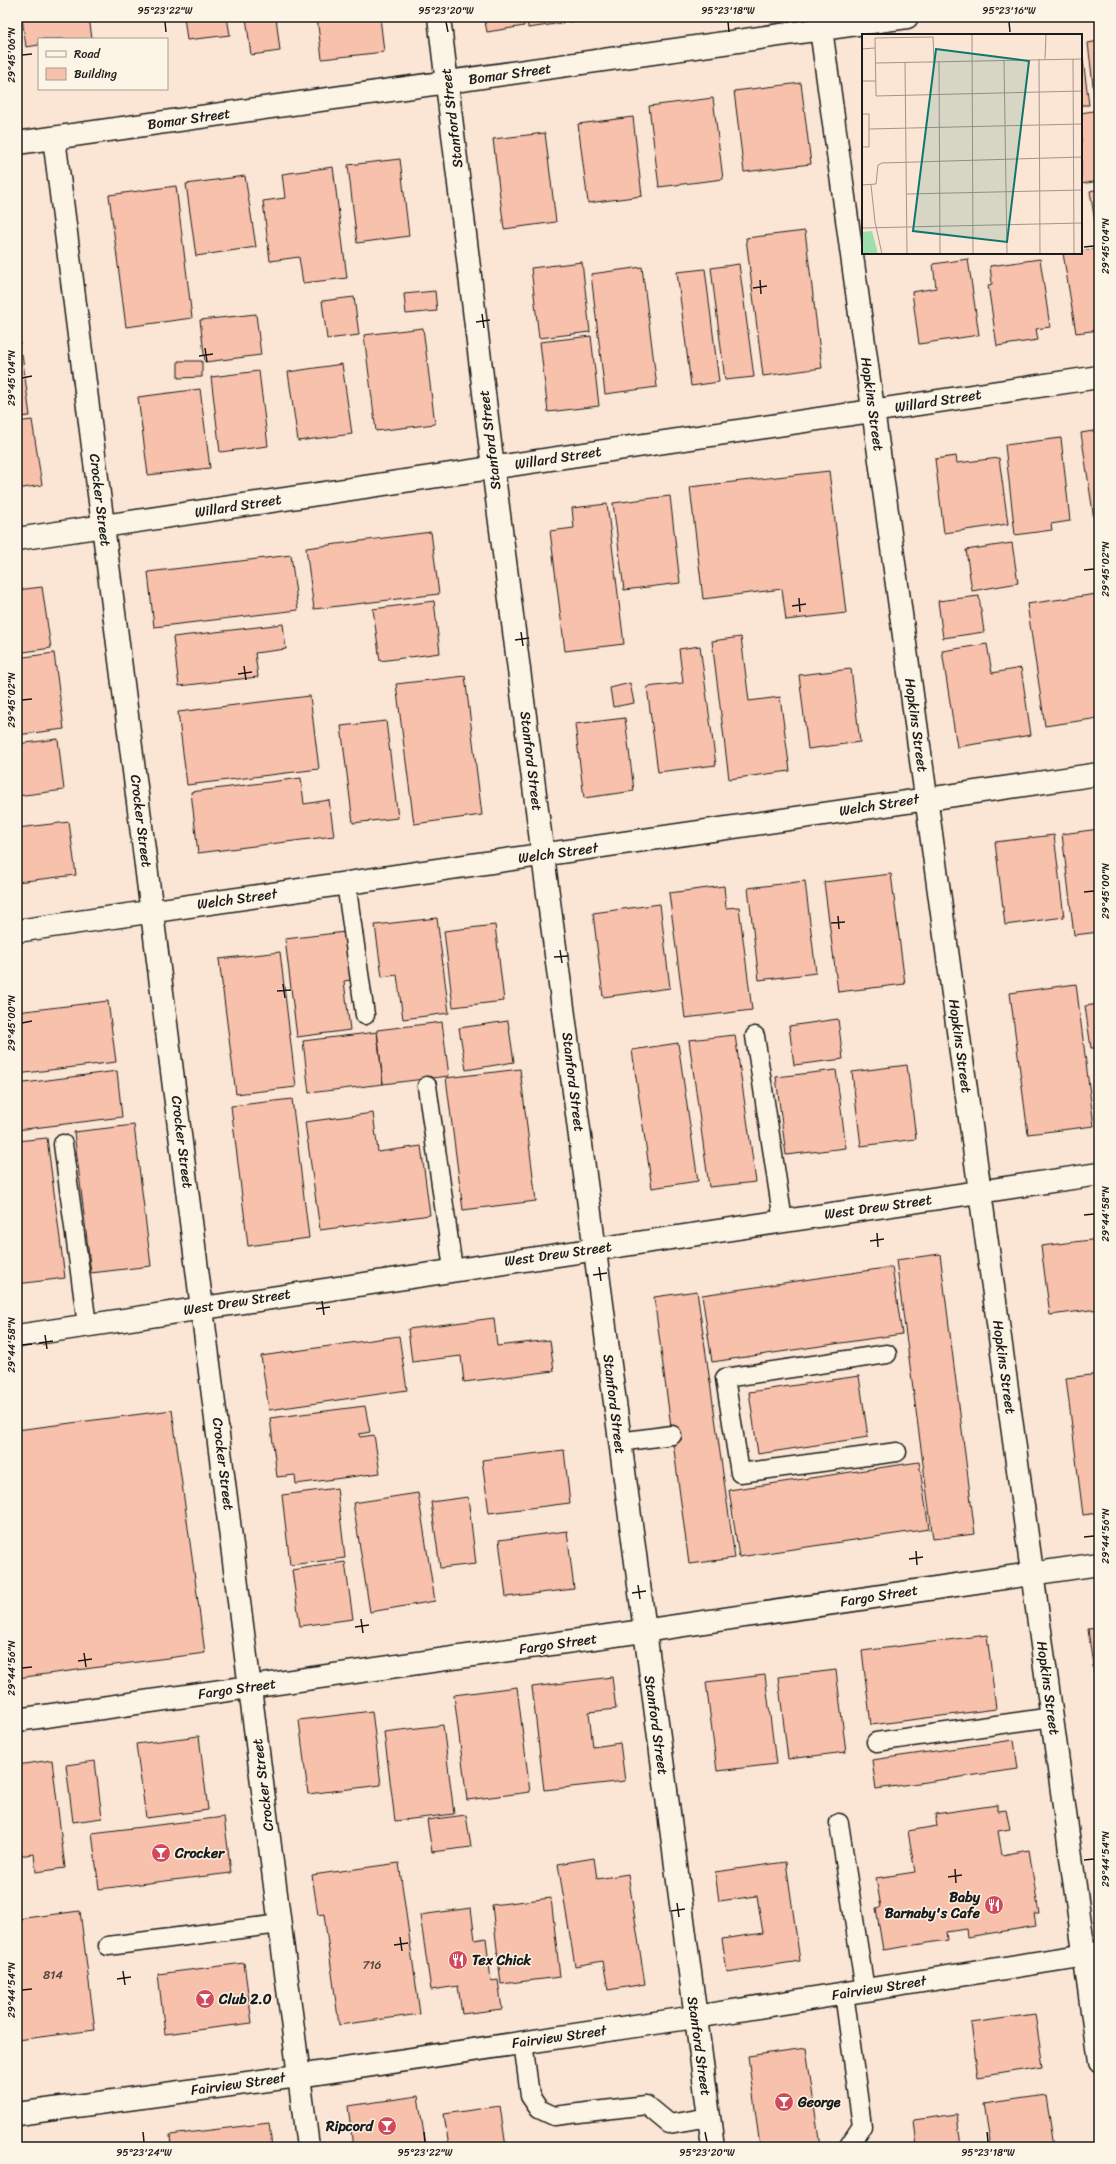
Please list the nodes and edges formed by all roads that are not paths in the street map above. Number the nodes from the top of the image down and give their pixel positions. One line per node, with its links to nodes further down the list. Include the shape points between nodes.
1 (439, 17): 4 (street, Stanford Street)
2 (907, 17): 3 (street, Bomar Street)
3 (816, 23): 4 (street, Bomar Street); 8 (street, Hopkins Street)
4 (448, 82): 5 (street, Bomar Street); 9 (street, Stanford Street)
5 (54, 138): 6 (street, Bomar Street); 10 (street, Crocker Street)
6 (17, 143)
7 (1099, 377): 8 (street, Willard Street)
8 (872, 411): 9 (street, Willard Street); 13 (street, Hopkins Street)
9 (494, 468): 10 (street, Willard Street); 14 (street, Stanford Street)
10 (104, 526): 11 (street, Willard Street); 16 (street, Crocker Street)
11 (17, 539)
12 (1099, 774): 13 (street, Welch Street)
13 (926, 798): 14 (street, Welch Street); 23 (street, Hopkins Street)
14 (543, 856): 15 (street, Welch Street); 25 (street, Stanford Street)
15 (346, 883): 16 (street, Welch Street); 18 (lane)
16 (152, 911): 17 (street, Welch Street); 27 (street, Crocker Street)
17 (17, 931)
18 (365, 1016)
19 (755, 1036): 24 (lane)
20 (427, 1086): 26 (lane)
21 (63, 1144): 28 (lane)
22 (1099, 1174): 23 (street, West Drew Street)
23 (980, 1192): 24 (street, West Drew Street); 35 (street, Hopkins Street)
24 (783, 1221): 25 (street, West Drew Street)
25 (595, 1250): 26 (street, West Drew Street); 32 (street, Stanford Street)
26 (453, 1269): 27 (street, West Drew Street)
27 (203, 1307): 28 (street, West Drew Street); 37 (street, Crocker Street)
28 (87, 1325): 29 (street, West Drew Street)
29 (17, 1336)
30 (888, 1354): 33 (lane, via 725,1378 725,1428 740,1473)
31 (672, 1435): 32 (lane)
32 (619, 1442): 36 (street, Stanford Street)
33 (897, 1452)
34 (1099, 1564): 35 (street, Fargo Street)
35 (1032, 1573): 36 (street, Fargo Street); 38 (street, Hopkins Street)
36 (644, 1631): 37 (street, Fargo Street); 46 (street, Stanford Street)
37 (251, 1687): 39 (street, Fargo Street); 42 (street, Crocker Street)
38 (1052, 1717): 40 (lane); 44 (street, Hopkins Street)
39 (17, 1720)
40 (876, 1742)
41 (839, 1823): 45 (lane)
42 (280, 1924): 43 (lane); 49 (street, Crocker Street)
43 (108, 1946)
44 (1092, 1954): 45 (street, Fairview Street); 48 (street, Hopkins Street)
45 (854, 1992): 46 (street, Fairview Street); 54 (lane, via 862,2126)
46 (695, 2017): 47 (street, Fairview Street); 51 (street, Stanford Street)
47 (523, 2042): 49 (street, Fairview Street); 51 (lane, via 530,2096 539,2109 554,2116 646,2105 669,2124)
48 (1099, 2062)
49 (298, 2076): 50 (street, Fairview Street); 52 (street, Crocker Street)
50 (17, 2114)
51 (709, 2118): 53 (street, Stanford Street)
52 (308, 2147)
53 (712, 2147)
54 (848, 2147)

